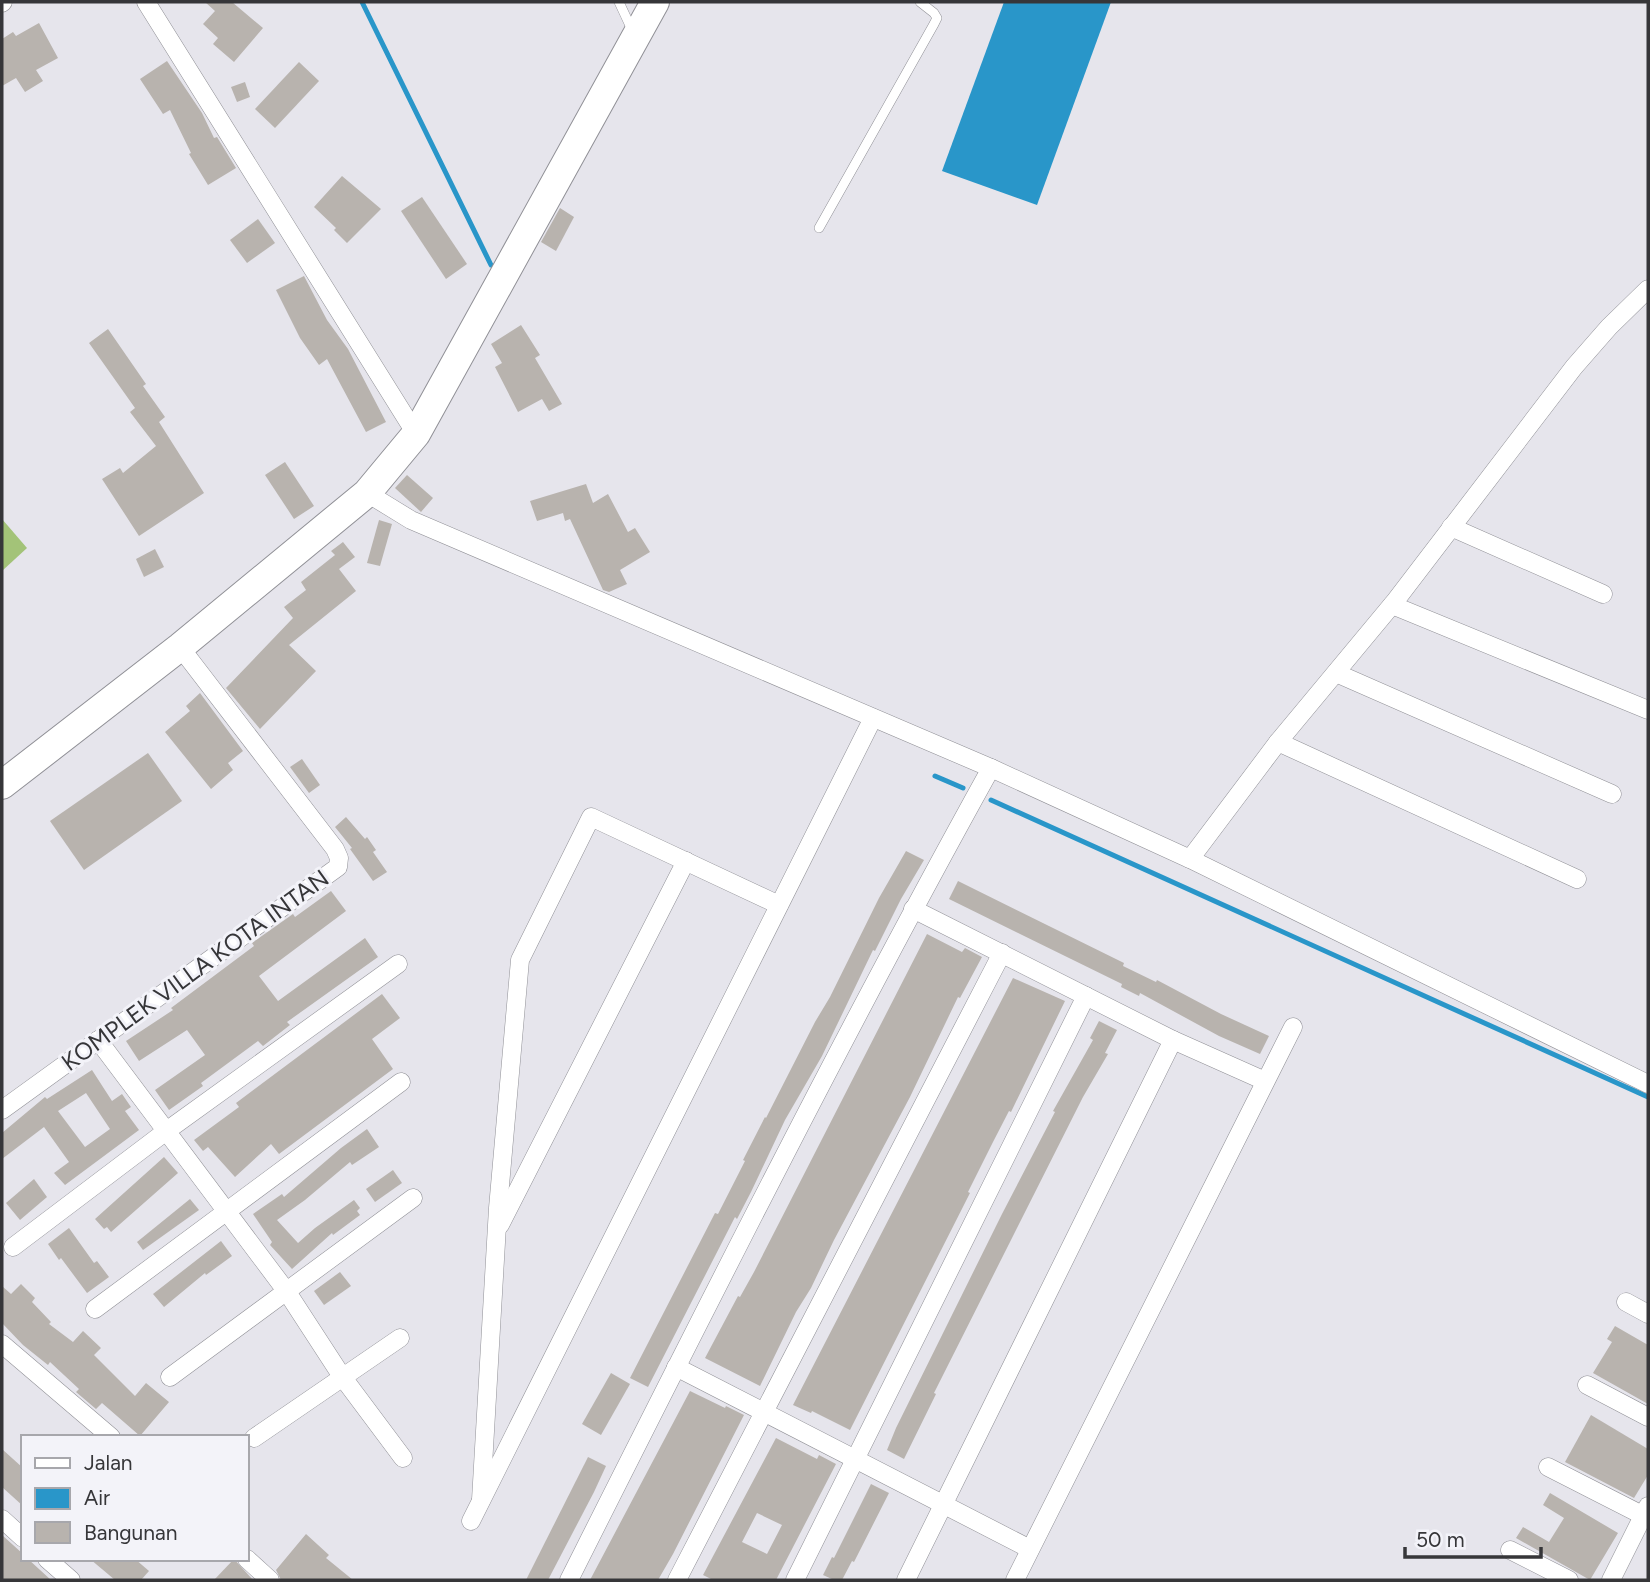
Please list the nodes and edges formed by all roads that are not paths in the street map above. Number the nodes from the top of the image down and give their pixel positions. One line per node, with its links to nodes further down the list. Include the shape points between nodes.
1 (146, 2): 8 (street)
2 (619, 2): 5 (lane)
3 (655, 2): 5 (main road)
4 (919, 2): 6 (lane, via 937,18)
5 (636, 37): 8 (main road)
6 (819, 228)
7 (1648, 289): 10 (street, via 1574,367)
8 (416, 434): 9 (main road)
9 (367, 493): 13 (main road); 16 (street, via 411,520)
10 (1451, 527): 11 (street); 12 (street)
11 (1602, 594)
12 (1392, 605): 14 (street); 15 (street)
13 (180, 647): 19 (main road); 30 (street, KOMPLEK VILLA KOTA INTAN, via 327,838 339,858 338,867)
14 (1336, 673): 17 (street); 20 (street)
15 (1648, 709)
16 (873, 718): 18 (street); 24 (street)
17 (1278, 743): 21 (street); 23 (street)
18 (991, 768): 21 (street); 25 (street)
19 (2, 785)
20 (1612, 794)
21 (1190, 859): 34 (street)
22 (686, 861): 24 (street); 39 (street); 39 (street, via 591,817 520,960)
23 (1577, 880)
24 (779, 905): 58 (street)
25 (913, 909): 26 (street); 47 (street)
26 (1002, 953): 28 (street); 51 (street)
27 (398, 964): 36 (street)
28 (1086, 996): 31 (street); 56 (street)
29 (1293, 1027): 32 (street)
30 (98, 1040): 35 (street, KOMPLEK VILLA KOTA INTAN); 36 (street)
31 (1173, 1040): 32 (street); 59 (street)
32 (1265, 1081): 64 (street)
33 (401, 1082): 38 (street)
34 (1648, 1084)
35 (3, 1108)
36 (165, 1132): 38 (street); 40 (street)
37 (413, 1198): 41 (street)
38 (228, 1212): 41 (street); 43 (street)
39 (497, 1231): 58 (street)
40 (13, 1247)
41 (287, 1292): 48 (street); 49 (street)
42 (1626, 1302): 44 (street)
43 (95, 1309)
44 (1648, 1314)
45 (400, 1338): 49 (street)
46 (2, 1344): 53 (street)
47 (676, 1367): 51 (street); 70 (street)
48 (170, 1377)
49 (343, 1377): 54 (street); 55 (street)
50 (1587, 1385): 52 (street)
51 (762, 1411): 56 (street); 71 (street)
52 (1648, 1417)
53 (109, 1435)
54 (254, 1438)
55 (403, 1458)
56 (855, 1458): 59 (street); 72 (street)
57 (1548, 1468): 60 (street)
58 (481, 1500): 62 (street)
59 (943, 1505): 64 (street); 73 (street)
60 (1647, 1513): 76 (street)
61 (2, 1519): 63 (street)
62 (471, 1521)
63 (21, 1536)
64 (1030, 1549): 74 (street)
65 (1510, 1550): 75 (street)
66 (248, 1560): 69 (street)
67 (49, 1561): 68 (street)
68 (71, 1580)
69 (270, 1580)
70 (569, 1580)
71 (677, 1580)
72 (795, 1580)
73 (906, 1580)
74 (1015, 1580)
75 (1569, 1580)
76 (1611, 1580)

